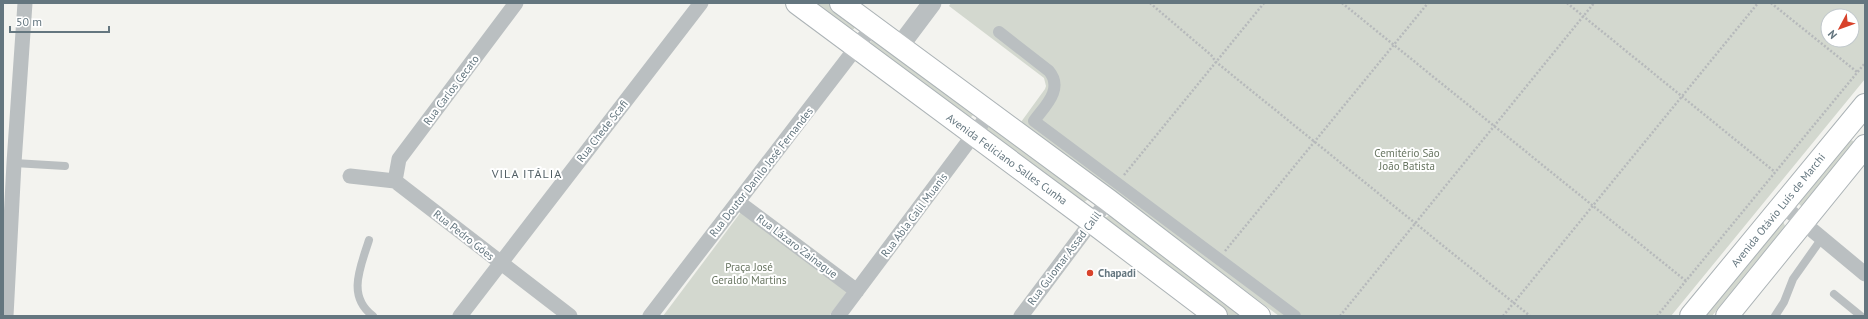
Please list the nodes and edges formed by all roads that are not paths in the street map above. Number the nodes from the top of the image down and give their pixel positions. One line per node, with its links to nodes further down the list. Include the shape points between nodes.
1 (25, 3): 16 (street)
2 (516, 3): 19 (street, Rua Carlos Cecato, via 399,159)
3 (701, 3): 27 (street, Rua Chede Scafi)
4 (797, 3): 10 (main road, Avenida Feliciano Salles Cunha)
5 (841, 3): 7 (main road)
6 (932, 3): 9 (street)
7 (872, 28): 9 (main road); 10 (street, Rua Doutor Danilo José Fernandes)
8 (999, 32): 20 (street, via 1053,76 1055,90 1034,121)
9 (899, 47): 12 (main road)
10 (857, 48): 14 (main road, Avenida Feliciano Salles Cunha); 21 (street, Rua Doutor Danilo José Fernandes)
11 (1865, 105): 13 (main road, Avenida Otávio Luís de Marchi)
12 (989, 114): 14 (street, Rua Abla Calil Muanis); 20 (main road)
13 (1857, 131): 22 (main road, Avenida Otávio Luís de Marchi)
14 (974, 135): 23 (main road, Avenida Feliciano Salles Cunha); 29 (street, Rua Abla Calil Muanis)
15 (1865, 146): 24 (main road)
16 (8, 162): 17 (lane); 31 (street)
17 (65, 166)
18 (350, 176): 19 (street)
19 (395, 181): 27 (street, Rua Pedro Góes)
20 (1113, 192): 23 (street, Rua Guiomar Assad Calil); 39 (main road); 40 (street, via 1219,259)
21 (738, 202): 29 (street, Rua Lázaro Zainague); 35 (street, Rua Doutor Danilo José Fernandes)
22 (1782, 205): 24 (street); 41 (main road, Avenida Otávio Luís de Marchi)
23 (1092, 222): 37 (street, Rua Guiomar Assad Calil); 38 (main road, Avenida Feliciano Salles Cunha)
24 (1802, 222): 25 (street); 42 (main road)
25 (1822, 238): 28 (street); 43 (lane, via 1793,279)
26 (368, 240): 32 (lane, via 356,282 356,291 360,302)
27 (500, 264): 33 (street, Rua Chede Scafi); 34 (street, Rua Pedro Góes)
28 (1865, 274)
29 (857, 291): 36 (street, Rua Abla Calil Muanis)
30 (1834, 294): 44 (lane)
31 (6, 316)
32 (373, 316)
33 (460, 316)
34 (570, 316)
35 (650, 316)
36 (838, 316)
37 (1021, 316)
38 (1216, 316)
39 (1259, 316)
40 (1295, 316)
41 (1691, 316)
42 (1727, 316)
43 (1775, 316)
44 (1861, 316)

